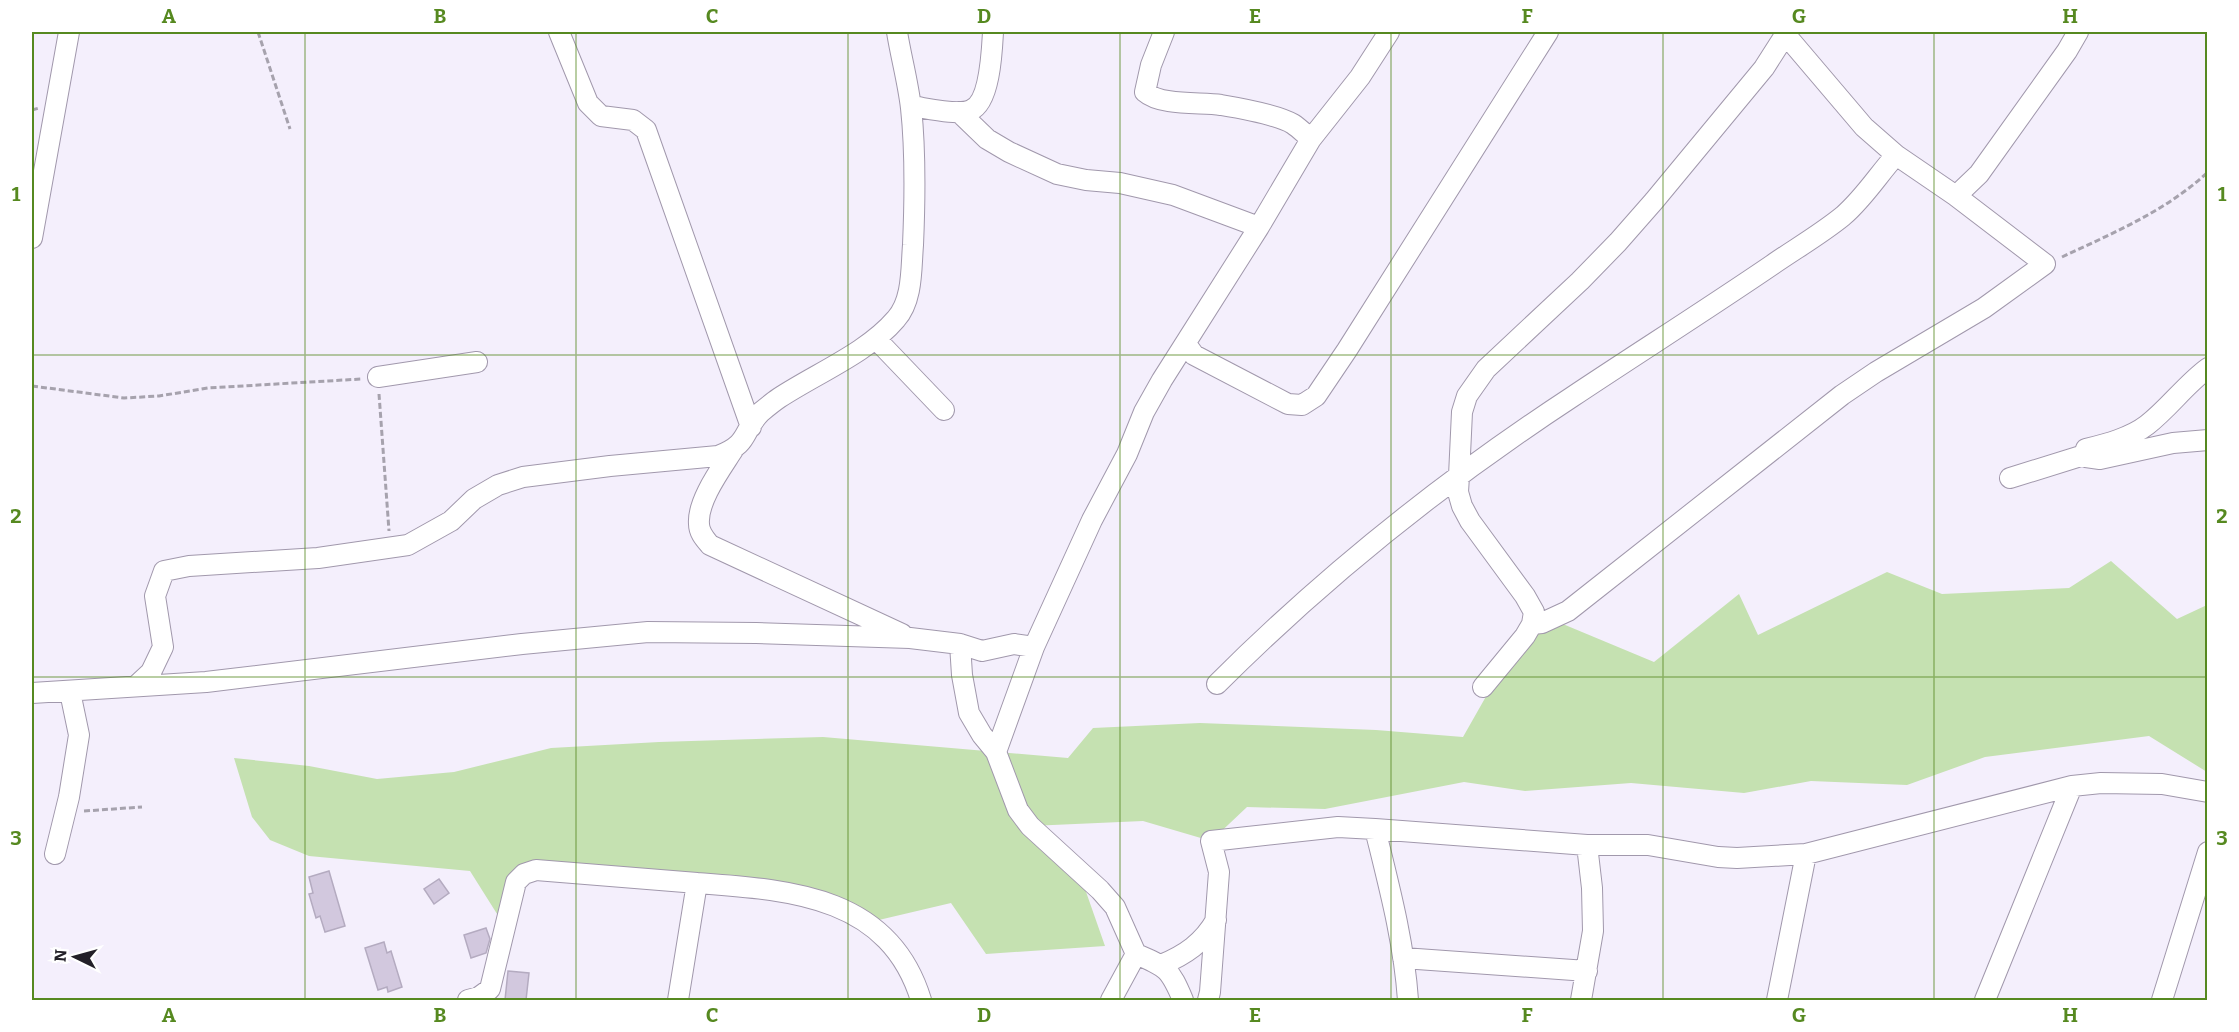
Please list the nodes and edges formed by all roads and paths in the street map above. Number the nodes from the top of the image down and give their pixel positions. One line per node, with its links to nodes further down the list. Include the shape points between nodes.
1 (69, 32): 19 (street)
2 (258, 32): 13 (path)
3 (559, 32): 28 (street, via 588,103 601,116 633,120 646,130)
4 (897, 32): 11 (street)
5 (993, 32): 12 (street, via 984,92 978,105)
6 (1164, 32): 14 (street, via 1146,83 1145,92 1151,98 1256,112 1292,123)
7 (1389, 32): 14 (street, via 1360,77)
8 (1548, 32): 22 (street, via 1316,396 1302,405 1288,404 1194,355)
9 (2078, 32): 17 (street, via 1979,174)
10 (1786, 33): 15 (street, via 1864,127); 32 (street, via 1764,68 1618,242 1474,384 1462,412)
11 (910, 106): 12 (street); 21 (street, via 915,181 910,279 906,304)
12 (959, 112): 18 (street, via 987,139 1057,174 1173,195)
13 (290, 129)
14 (1311, 139): 18 (street)
15 (1896, 155): 17 (street); 32 (street, via 1843,216)
16 (2208, 172): 20 (path, via 2165,205 2127,227)
17 (1956, 196): 20 (street)
18 (1259, 227): 22 (street)
19 (32, 238)
20 (2045, 264): 35 (street, via 1984,308 1842,395 1568,611 1542,624)
21 (876, 339): 27 (street); 28 (street, via 778,399 760,413)
22 (1186, 344): 38 (street, via 1144,412)
23 (477, 362): 25 (street)
24 (2208, 368): 31 (street, via 2146,426 2115,442 2086,449)
25 (378, 377): 26 (path, via 208,388 124,398); 34 (path)
26 (32, 386)
27 (944, 410)
28 (751, 427): 30 (street, via 744,441)
29 (2208, 440): 31 (street, via 2173,443 2100,459)
30 (733, 450): 34 (street, via 697,459 523,477 474,499 451,521 408,545); 36 (street, via 706,496 701,513 702,536 710,545)
31 (2084, 455): 33 (street)
32 (1459, 476): 35 (street, via 1462,506 1525,596 1534,612); 39 (street, via 1344,565)
33 (2010, 478)
34 (390, 548): 40 (street, via 164,571 155,596 163,647 152,672)
35 (1532, 624): 41 (street)
36 (910, 638): 37 (street); 40 (street, via 648,632 206,682)
37 (960, 645): 38 (street, via 982,651 1014,644); 44 (street, via 969,713)
38 (1034, 647): 44 (street)
39 (1217, 684)
40 (137, 685): 42 (street)
41 (1483, 687)
42 (70, 692): 43 (street); 47 (street, via 79,735)
43 (32, 693)
44 (996, 752): 56 (street, via 1018,810 1115,907)
45 (2072, 786): 46 (street, via 2144,783); 52 (street); 69 (street)
46 (2208, 792)
47 (68, 800): 48 (path, via 82,811); 53 (street)
48 (142, 807)
49 (1375, 829): 50 (street); 55 (street, via 1338,827 1211,842 1219,872); 57 (street)
50 (1587, 845): 52 (street, via 1648,845 1737,858); 59 (street, via 1593,914)
51 (2208, 852): 70 (street)
52 (1806, 854): 68 (street)
53 (55, 855)
54 (697, 883): 60 (street, via 536,870 524,874 516,882 490,989); 61 (street); 62 (street, via 772,888 810,896 848,911 881,935 897,953)
55 (1216, 920): 58 (street, via 1208,935 1183,956); 65 (street)
56 (1136, 954): 58 (street); 63 (street)
57 (1403, 958): 59 (street); 66 (street)
58 (1161, 965): 64 (street, via 1173,976)
59 (1587, 971): 67 (street)
60 (468, 1000)
61 (678, 1000)
62 (921, 1000)
63 (1111, 1000)
64 (1182, 1000)
65 (1208, 1000)
66 (1407, 1000)
67 (1581, 1000)
68 (1777, 1000)
69 (1985, 1000)
70 (2162, 1000)

